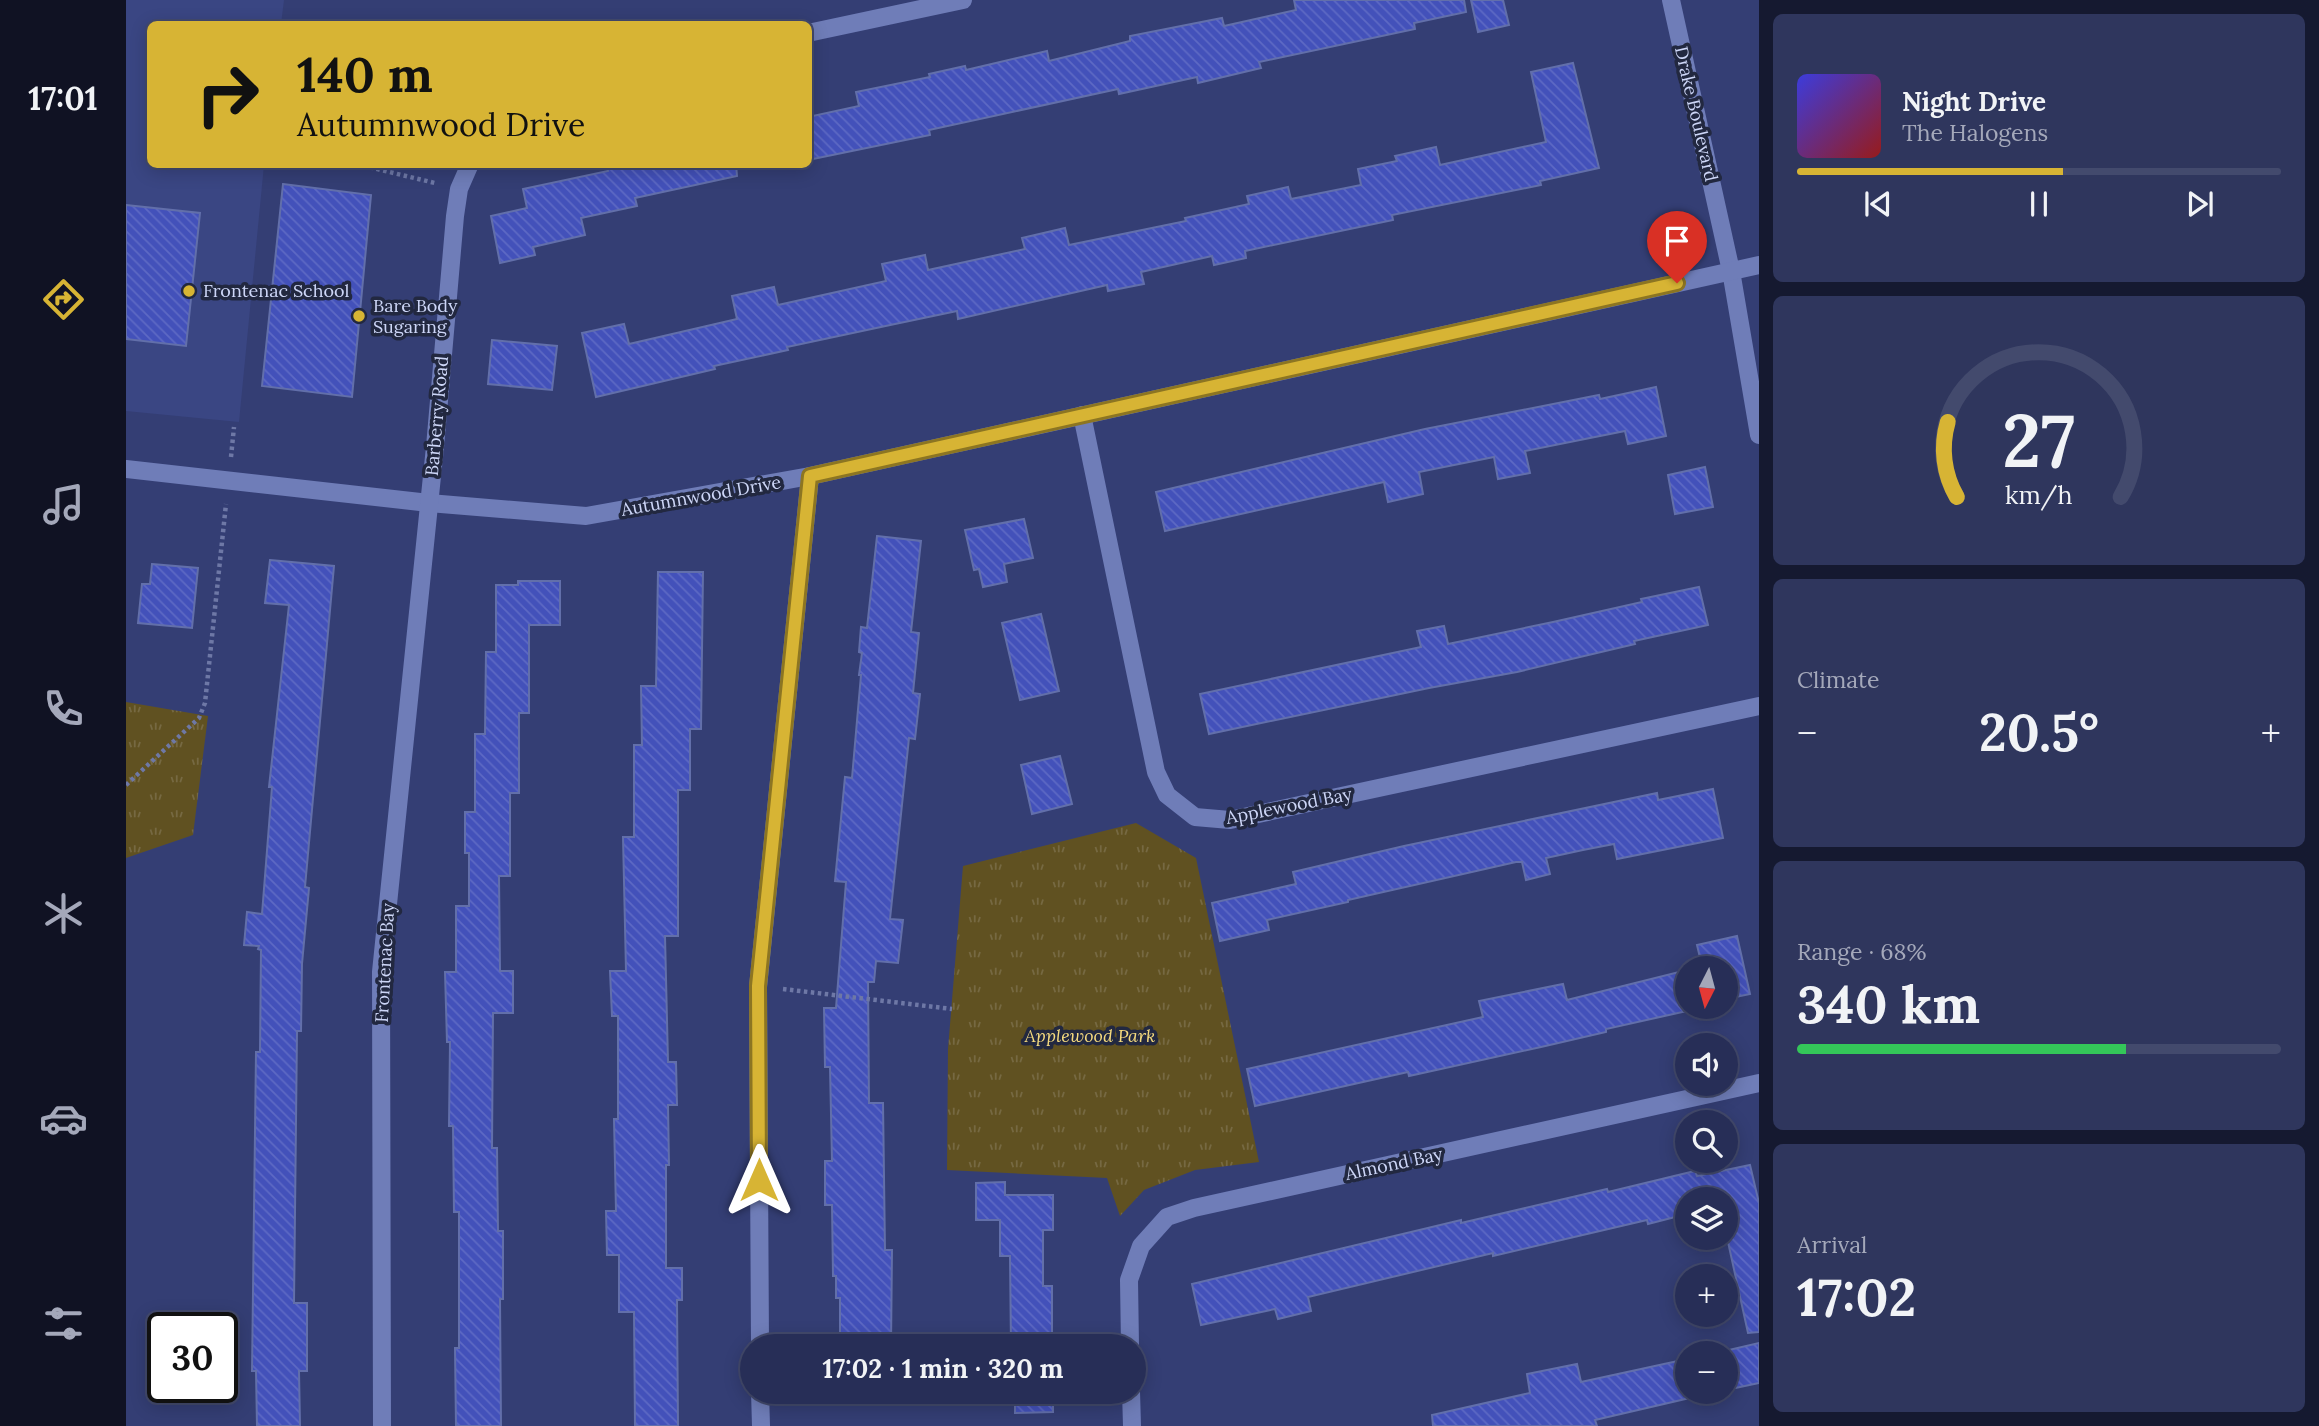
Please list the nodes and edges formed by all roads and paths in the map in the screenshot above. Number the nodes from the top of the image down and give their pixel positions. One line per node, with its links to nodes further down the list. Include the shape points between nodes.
1 (963, 0): 3 (street)
2 (1671, 0): 8 (street, Drake Boulevard)
3 (812, 32)
4 (373, 168): 6 (path)
5 (468, 168): 6 (street, Barberry Road)
6 (460, 189): 15 (street, Barberry Road)
7 (1759, 265): 8 (street, Autumnwood Drive)
8 (1731, 271): 9 (street, Autumnwood Drive); 11 (street, Drake Boulevard)
9 (1082, 415): 13 (street, Autumnwood Drive); 16 (street, Applewood Bay, via 1156,772 1167,795 1195,817 1230,820)
10 (234, 427): 14 (path)
11 (1759, 435)
12 (126, 469): 14 (street, Autumnwood Drive)
13 (810, 476): 15 (street, Autumnwood Drive, via 586,516); 18 (street)
14 (229, 481): 15 (street, Autumnwood Drive); 17 (path, via 205,704 199,718)
15 (429, 503): 25 (street, Frontenac Bay, via 381,972)
16 (1759, 706)
17 (126, 785)
18 (758, 986): 19 (path); 21 (street)
19 (952, 1009)
20 (1759, 1083): 22 (street, Almond Bay, via 1167,1217 1141,1246 1129,1280)
21 (760, 1334)
22 (1130, 1334)
23 (760, 1404): 26 (street)
24 (1131, 1404): 27 (street)
25 (382, 1426)
26 (761, 1426)
27 (1132, 1426)

